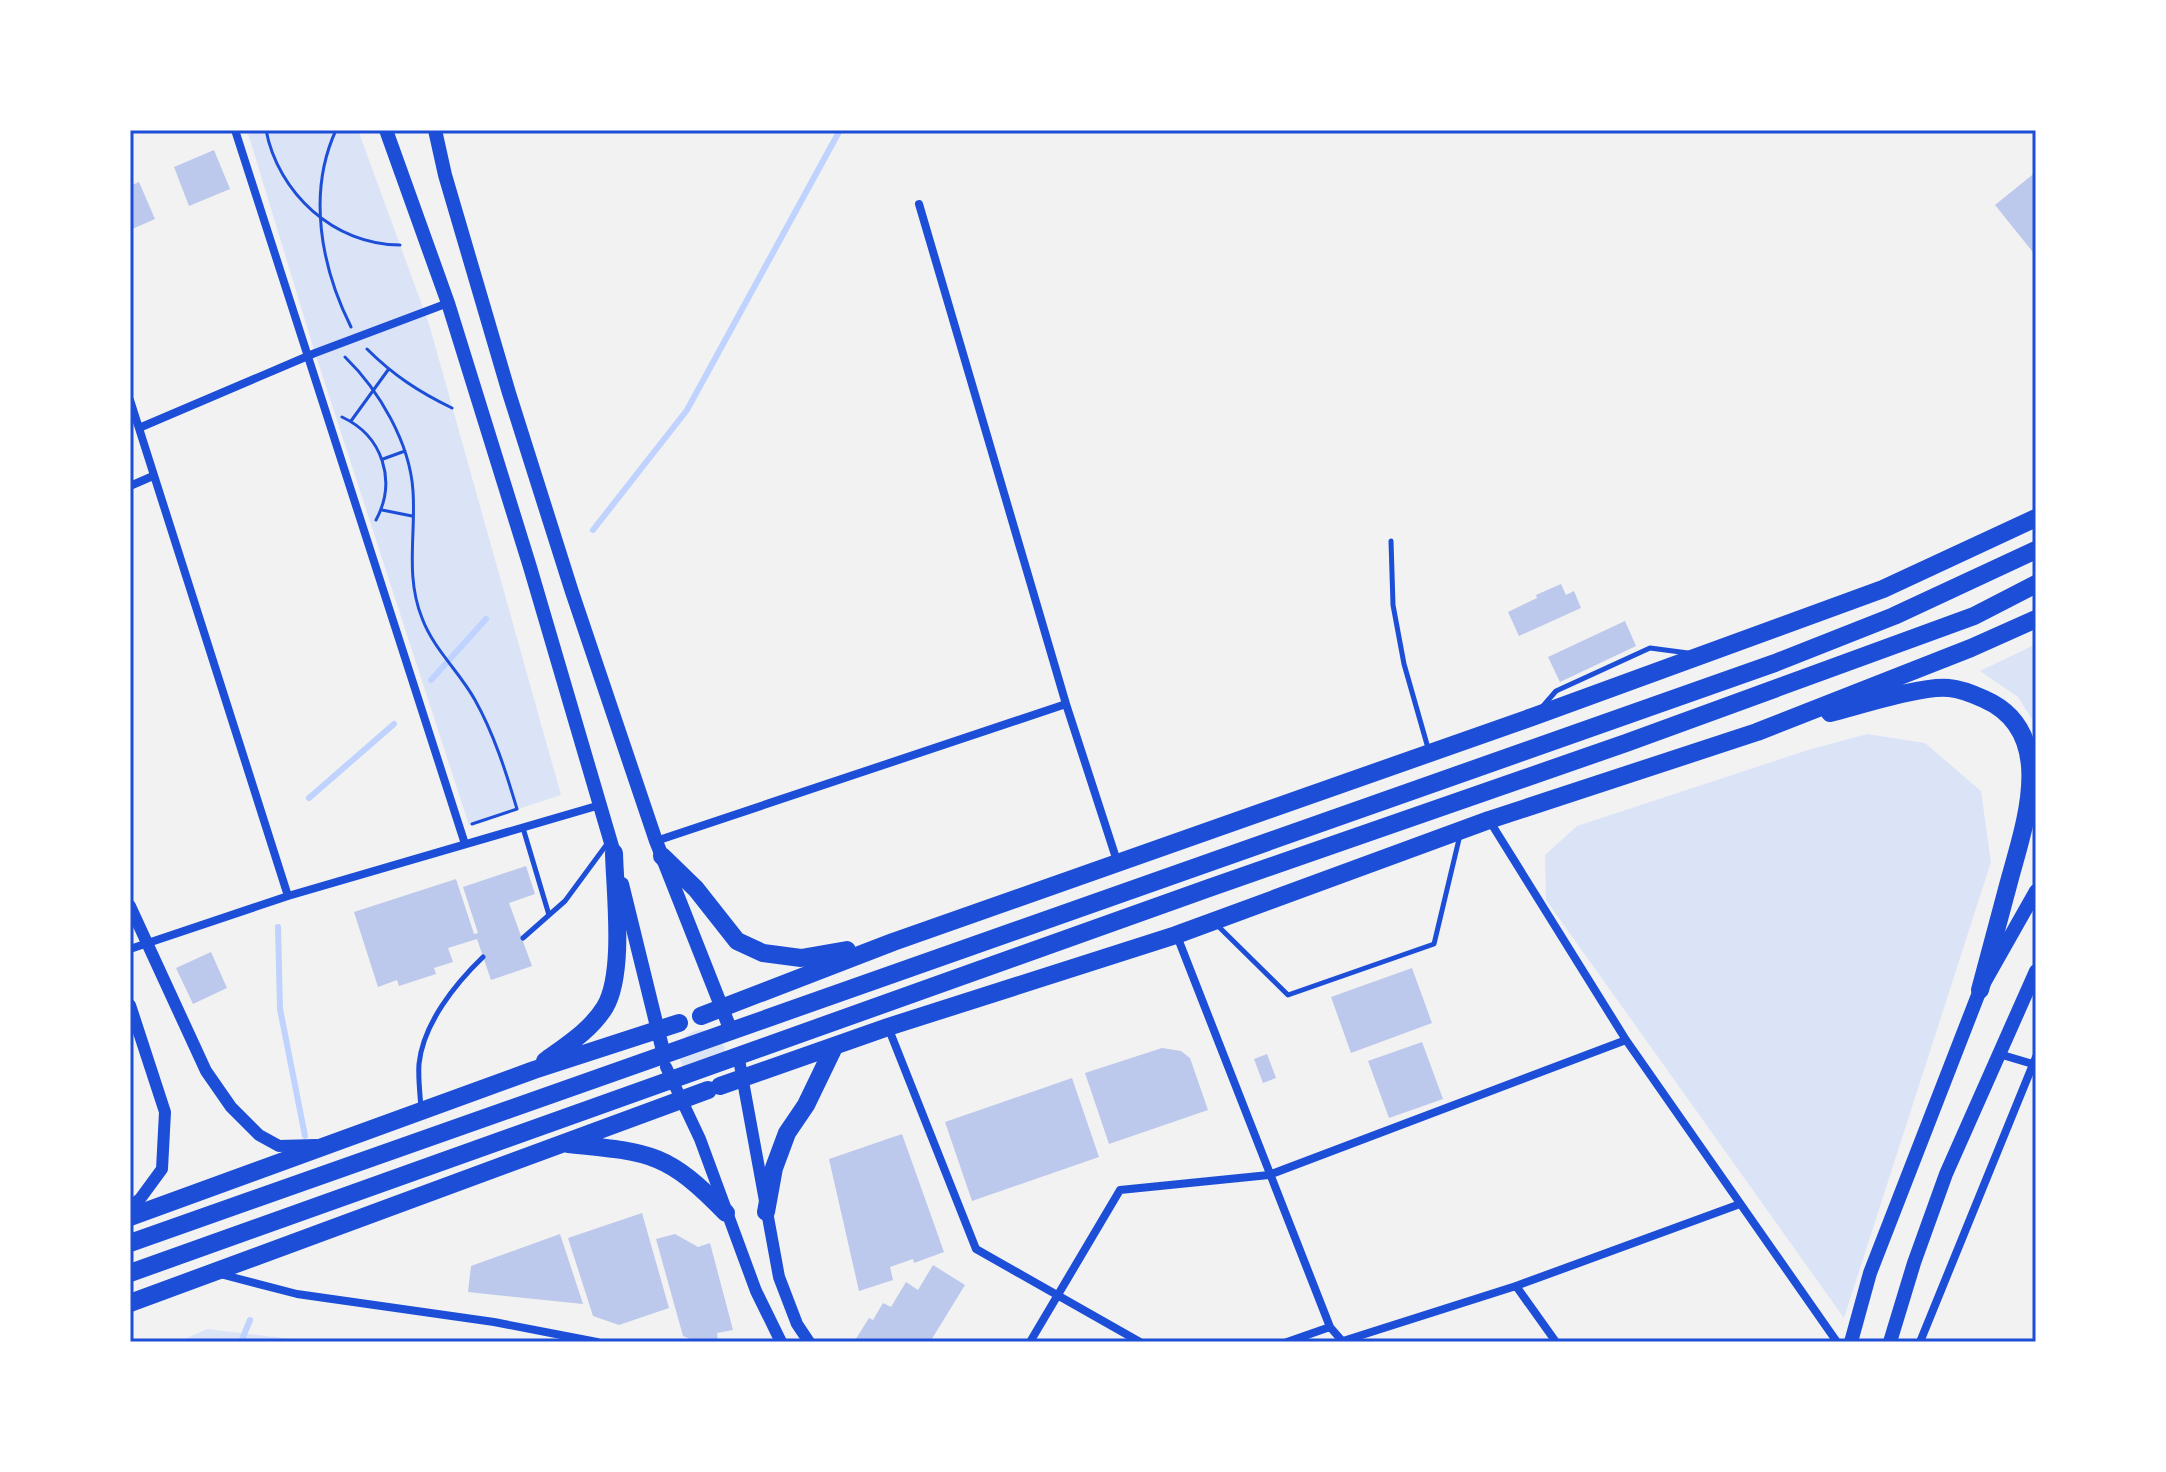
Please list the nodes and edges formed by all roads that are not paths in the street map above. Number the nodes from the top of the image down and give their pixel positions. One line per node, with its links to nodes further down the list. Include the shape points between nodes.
1 (235, 130): 6 (street)
2 (386, 130): 5 (main road)
3 (435, 130): 25 (main road, via 509,393)
4 (919, 204): 16 (street)
5 (448, 303): 6 (street); 19 (main road)
6 (307, 356): 8 (street); 23 (street)
7 (130, 400): 8 (street)
8 (139, 428): 9 (street)
9 (153, 476): 10 (street); 28 (street)
10 (130, 486)
11 (2036, 518): 18 (highway, via 1883,589)
12 (1391, 541): 18 (lane, via 1393,605)
13 (2036, 550): 66 (highway, via 1894,616 1775,663)
14 (2036, 584): 67 (highway, via 1974,616 1626,743)
15 (2036, 619): 17 (highway)
16 (1066, 704): 25 (street); 26 (street)
17 (1757, 732): 20 (highway); 39 (highway, via 1948,687 1994,703 2018,724 2031,767 2026,817)
18 (1429, 753): 26 (highway)
19 (601, 804): 21 (street); 24 (main road)
20 (1489, 820): 22 (highway); 47 (street)
21 (523, 827): 23 (street); 30 (lane)
22 (1460, 832): 31 (highway); 31 (lane, via 1434,944 1288,995)
23 (465, 844): 28 (street)
24 (612, 846): 30 (lane); 45 (main road); 53 (highway, via 616,976 606,1006 588,1028)
25 (659, 848): 35 (highway, via 737,941 763,953 801,958); 41 (main road)
26 (1117, 861): 35 (highway)
27 (2036, 891): 39 (main road)
28 (288, 896): 34 (street)
29 (130, 906): 34 (street)
30 (549, 915): 33 (lane)
31 (1213, 922): 32 (highway)
32 (1176, 935): 44 (highway); 60 (street)
33 (523, 938)
34 (147, 942): 36 (street); 59 (street, via 206,1071 231,1107 259,1135 279,1146)
35 (893, 942): 41 (highway)
36 (130, 949)
37 (483, 957): 57 (lane, via 429,1027 419,1063)
38 (2036, 971): 50 (main road)
39 (1980, 990): 82 (main road, via 1870,1273)
40 (130, 1005): 62 (street, via 165,1112 162,1169)
41 (721, 1007): 42 (highway); 46 (main road)
42 (701, 1016): 43 (highway); 46 (highway)
43 (679, 1023): 45 (highway); 51 (highway, via 671,1032)
44 (888, 1027): 48 (highway); 70 (street, via 976,1249)
45 (657, 1030): 51 (main road); 53 (highway)
46 (731, 1031): 49 (highway)
47 (1626, 1040): 60 (street); 61 (street)
48 (834, 1047): 54 (highway); 63 (highway, via 787,1133)
49 (738, 1054): 54 (street); 55 (highway, via 729,1078)
50 (1999, 1054): 52 (street); 83 (main road, via 1941,1189)
51 (665, 1061): 55 (highway, via 683,1086); 56 (street)
52 (2035, 1062): 84 (street)
53 (534, 1070): 57 (highway)
54 (743, 1078): 55 (highway); 63 (street)
55 (714, 1088): 56 (highway)
56 (682, 1099): 58 (highway); 64 (street)
57 (421, 1110): 59 (highway)
58 (561, 1144): 64 (highway, via 636,1151 662,1160 697,1183); 68 (highway)
59 (324, 1145): 65 (highway)
60 (1269, 1175): 70 (street, via 1120,1190); 72 (street)
61 (1740, 1204): 69 (street); 81 (street)
62 (130, 1207)
63 (766, 1212): 75 (street, via 779,1277)
64 (726, 1213): 73 (street)
65 (130, 1217)
66 (130, 1243)
67 (130, 1273)
68 (215, 1273): 71 (highway); 74 (street, via 297,1294)
69 (1516, 1286): 79 (street); 80 (street)
70 (1058, 1294): 76 (street); 77 (street)
71 (130, 1303)
72 (1330, 1327): 78 (street); 79 (street)
73 (779, 1341)
74 (597, 1342)
75 (809, 1342)
76 (1030, 1342)
77 (1140, 1342)
78 (1287, 1342)
79 (1343, 1342)
80 (1556, 1342)
81 (1837, 1342)
82 (1851, 1342)
83 (1890, 1342)
84 (1920, 1342)

